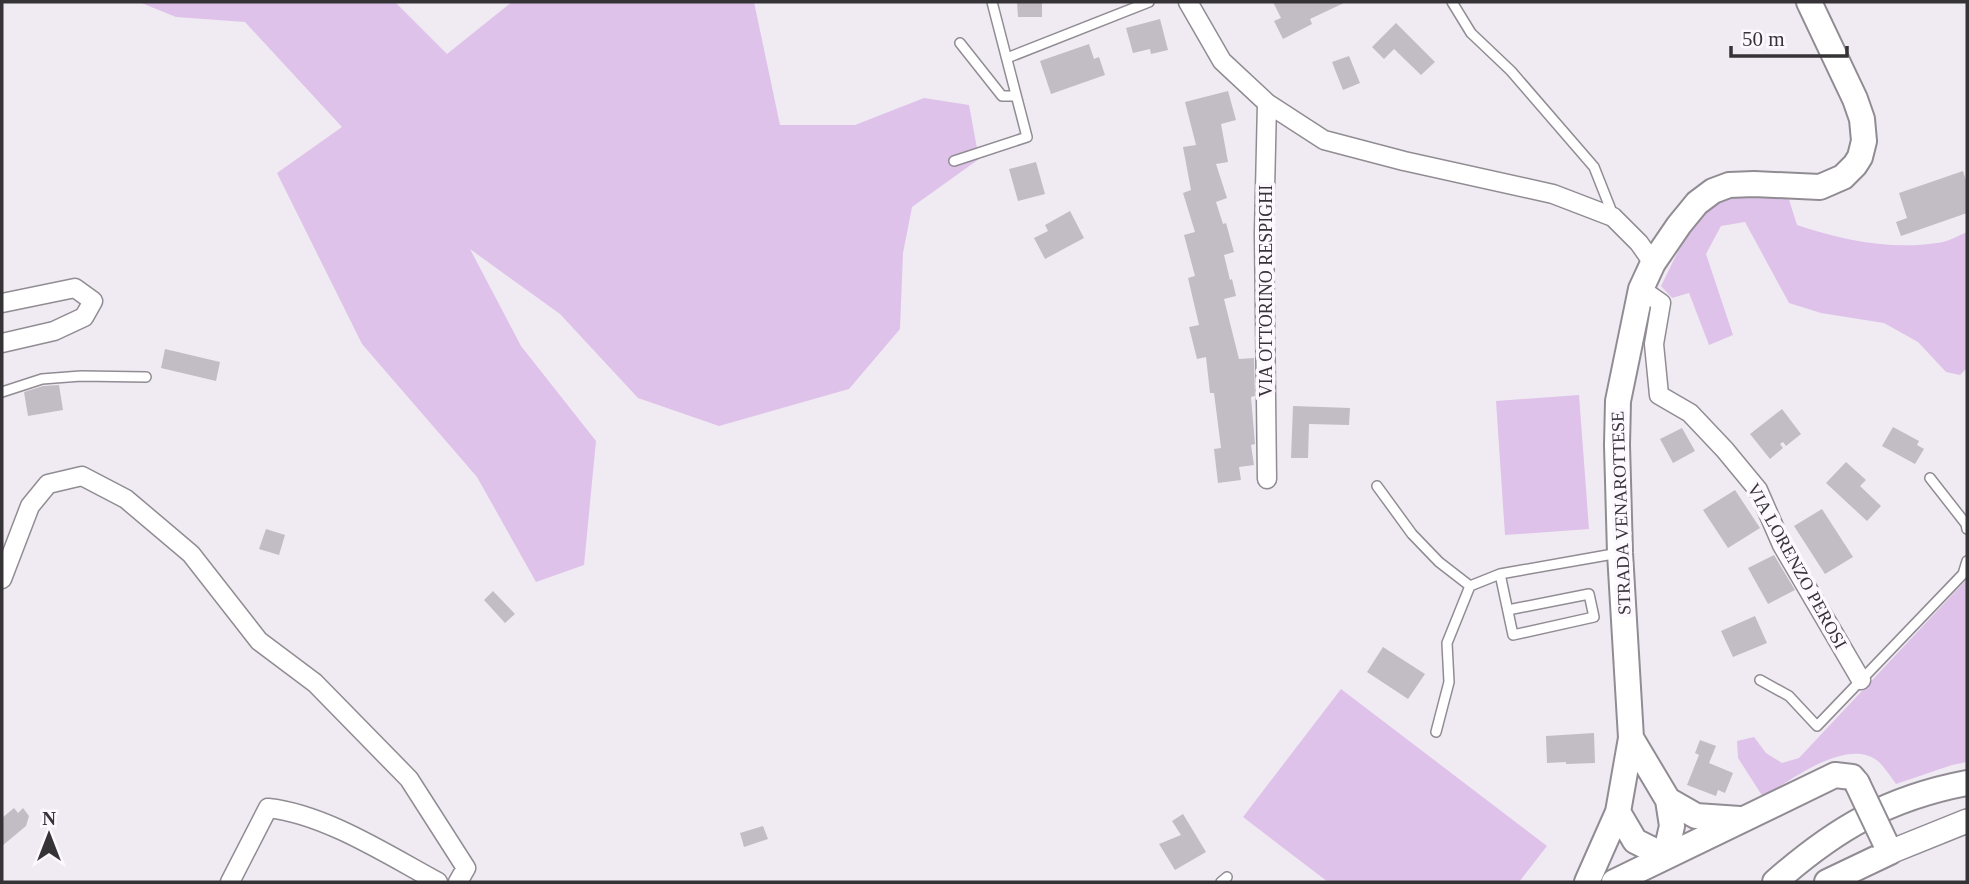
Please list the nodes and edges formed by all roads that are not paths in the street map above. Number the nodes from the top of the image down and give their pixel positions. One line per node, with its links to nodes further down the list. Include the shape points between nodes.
1 (992, 2): 7 (lane)
2 (1149, 2): 7 (lane)
3 (1188, 2): 9 (street, via 1222,61)
4 (1452, 2): 11 (lane, via 1471,33 1511,71 1594,167)
5 (1809, 2): 12 (main road, STRADA VENAROTTESE, via 1856,99 1864,141 1860,157 1843,177 1820,187 1754,184 1713,191 1691,210)
6 (960, 43): 8 (lane, via 1002,96)
7 (1007, 58): 8 (lane)
8 (1016, 96): 10 (lane, via 1027,137)
9 (1267, 103): 11 (street, via 1324,140 1553,194); 19 (street, VIA OTTORINO RESPIGHI)
10 (954, 161)
11 (1613, 217): 12 (street)
12 (1657, 258): 13 (main road, STRADA VENAROTTESE)
13 (1641, 289): 22 (main road, STRADA VENAROTTESE, via 1618,401); 29 (street, VIA LORENZO PEROSI, via 1661,303 1654,344 1659,395 1690,413 1758,490 1782,545)
14 (2, 303): 15 (street, via 75,288 93,301 84,317 54,331)
15 (2, 343)
16 (146, 377): 17 (lane, via 42,379)
17 (2, 392)
18 (1930, 478): 21 (lane)
19 (1267, 479)
20 (1377, 486): 26 (lane, via 1412,534)
21 (1967, 529)
22 (1620, 553): 24 (lane); 31 (main road, STRADA VENAROTTESE)
23 (1967, 561): 29 (lane, via 1963,574)
24 (1500, 574): 26 (lane); 27 (lane)
25 (2, 579): 41 (street, via 30,506 48,484 82,476 125,499 191,554 259,641 315,682 409,779 466,868)
26 (1470, 586): 30 (lane, via 1447,643 1449,682)
27 (1508, 611): 27 (lane, via 1513,635 1594,617 1589,594)
28 (1760, 680): 29 (lane, via 1789,696 1817,726)
29 (1861, 680)
30 (1436, 732)
31 (1631, 738): 33 (main road, STRADA VENAROTTESE); 34 (main road, STRADA VENAROTTESE)
32 (1967, 783): 44 (main road, via 1900,801 1860,819)
33 (1668, 800): 35 (main road, via 1696,816); 38 (main road, STRADA VENAROTTESE, via 1672,826)
34 (1618, 812): 38 (main road, via 1635,841); 42 (main road, STRADA VENAROTTESE)
35 (1741, 820): 37 (main road, bridge, via 1835,775 1852,777); 38 (main road)
36 (1967, 821): 37 (street)
37 (1888, 847): 45 (main road)
38 (1665, 856): 43 (main road)
39 (230, 882): 40 (street, via 268,808 289,810 355,837)
40 (438, 882)
41 (458, 882)
42 (1587, 882)
43 (1614, 882)
44 (1775, 882)
45 (1827, 882)

